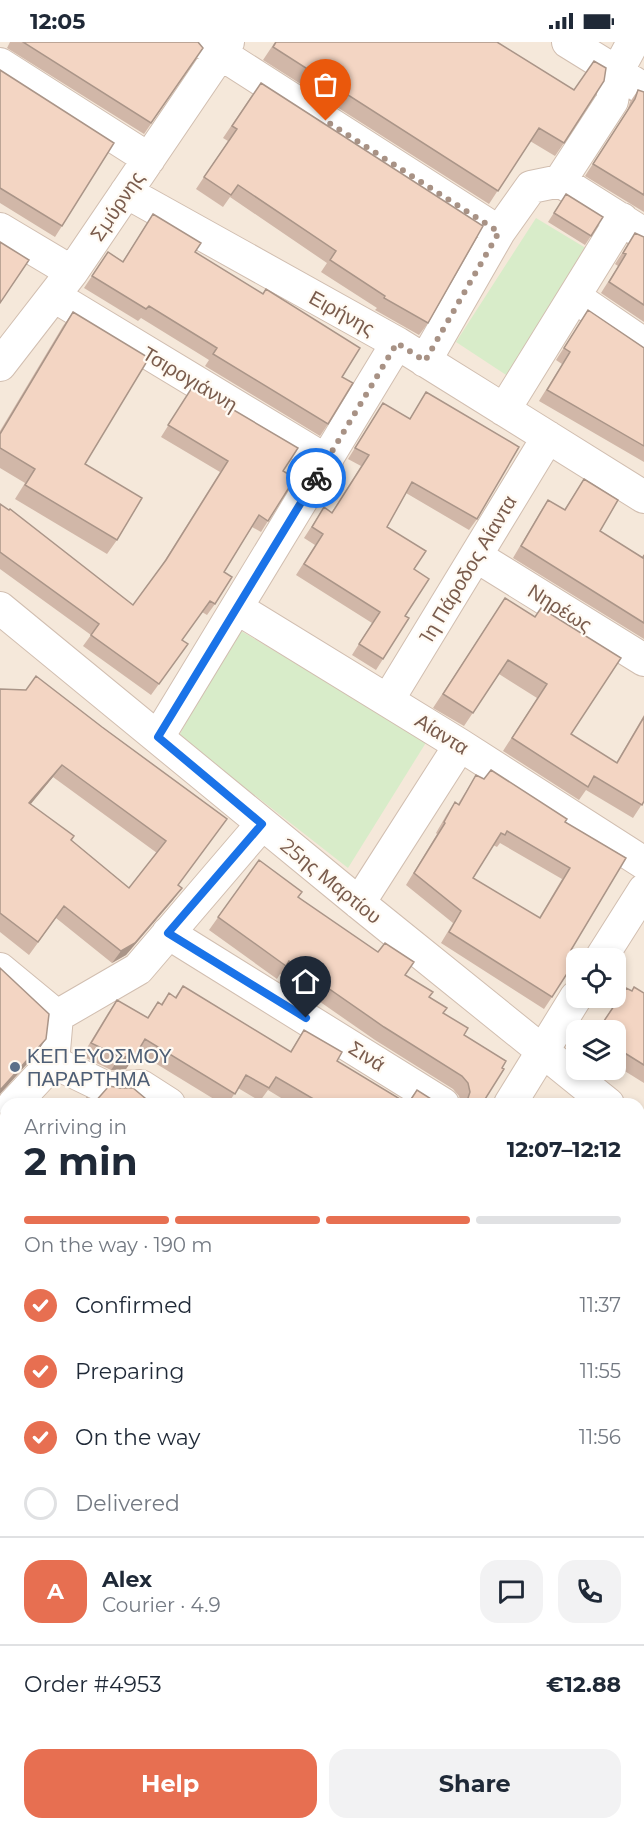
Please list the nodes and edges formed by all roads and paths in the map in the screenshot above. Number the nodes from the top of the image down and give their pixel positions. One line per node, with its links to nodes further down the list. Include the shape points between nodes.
1 (568, 42): 5 (street)
2 (633, 42): 5 (street)
3 (217, 46): 7 (street, Σμύρνης); 12 (street)
4 (0, 64): 7 (street)
5 (617, 72): 6 (street); 8 (street, via 612,101)
6 (644, 89)
7 (149, 159): 9 (street, Σμύρνης)
8 (560, 182): 10 (street); 12 (street, via 531,187)
9 (126, 192): 13 (street, Σμύρνης); 15 (street, Ειρήνης)
10 (633, 227): 14 (street)
11 (0, 229): 13 (street, Τσιρογιάννη)
12 (499, 232): 17 (street)
13 (63, 284): 18 (street, Σμύρνης); 21 (street, Τσιρογιάννη)
14 (575, 297): 16 (street); 19 (street)
15 (397, 343): 17 (street, Ειρήνης); 21 (street)
16 (644, 344)
17 (425, 361): 19 (street, Ειρήνης)
18 (0, 365)
19 (504, 410): 20 (street, Ειρήνης)
20 (548, 437): 22 (street, Ειρήνης); 23 (street, 1η Πάροδος Αίαντα)
21 (327, 461): 24 (street)
22 (644, 497)
23 (476, 556): 26 (street, Νηρέως); 27 (street, 1η Πάροδος Αίαντα)
24 (237, 608): 27 (street, Αίαντα); 28 (street)
25 (0, 609): 28 (street, 25ης Μαρτίου)
26 (644, 660)
27 (388, 700): 29 (street, Αίαντα)
28 (158, 737): 30 (street, 25ης Μαρτίου)
29 (460, 745): 31 (street, Αίαντα); 33 (street)
30 (262, 824): 33 (street, 25ης Μαρτίου); 34 (street)
31 (644, 863)
32 (644, 890): 35 (street)
33 (359, 903): 39 (street, 25ης Μαρτίου)
34 (168, 933): 38 (street, via 138,969); 43 (street, Σινά)
35 (606, 948)
36 (0, 969): 38 (street)
37 (569, 1008): 39 (street)
38 (57, 1016): 40 (street)
39 (542, 1052): 44 (street); 45 (street, 25ης Μαρτίου)
40 (53, 1062): 41 (street); 42 (street, via 107,1088 141,1086)
41 (20, 1098)
42 (160, 1098)
43 (433, 1098)
44 (514, 1098)
45 (600, 1098)

